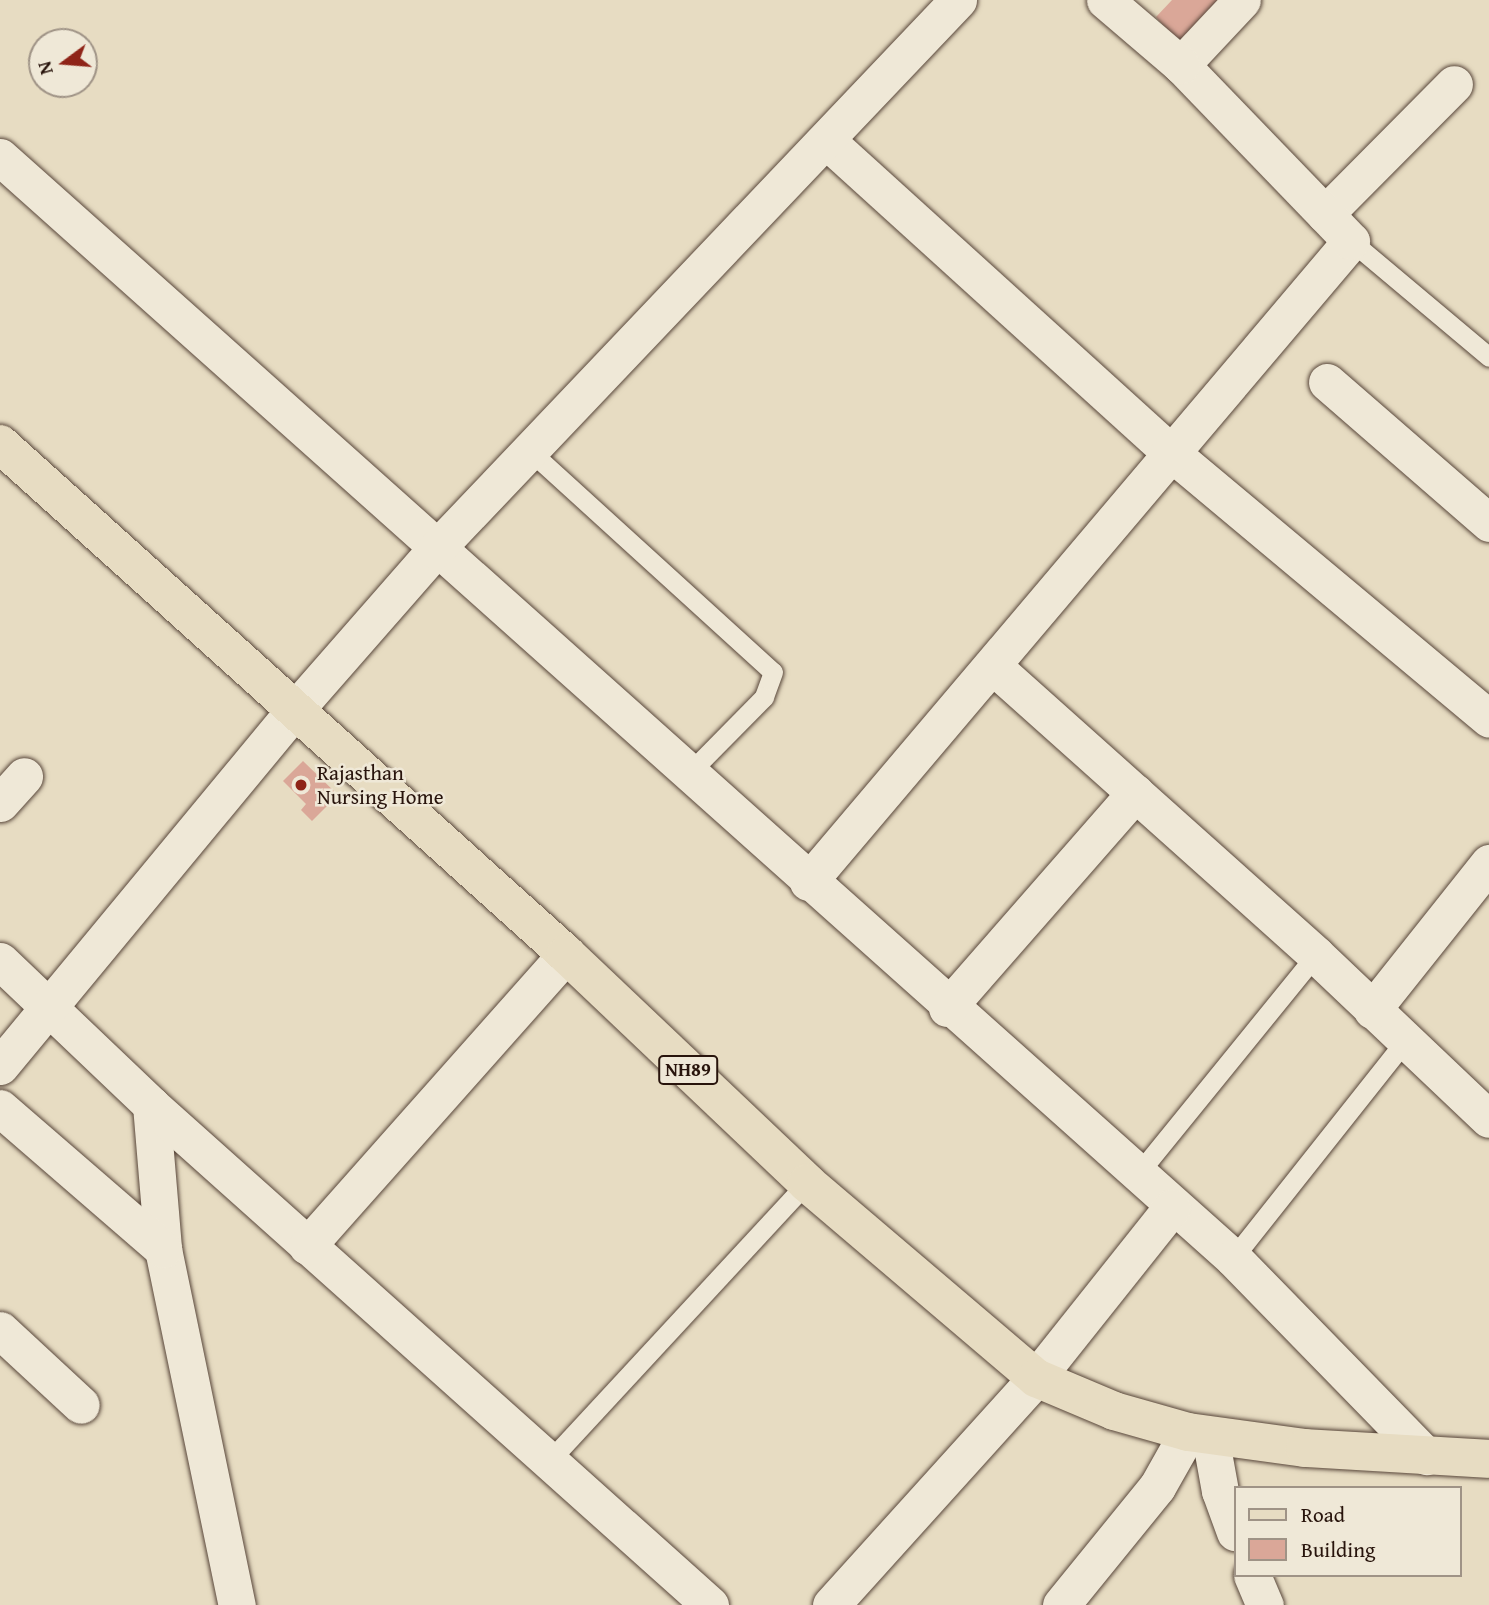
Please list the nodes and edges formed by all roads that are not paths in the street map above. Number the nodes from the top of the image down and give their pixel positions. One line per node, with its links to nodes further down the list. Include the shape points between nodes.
1 (958, 0): 6 (street)
2 (1105, 0): 4 (street)
3 (1242, 0): 4 (street)
4 (1181, 65): 8 (street)
5 (1454, 84): 8 (street)
6 (827, 141): 13 (street); 14 (street)
7 (0, 157): 16 (street)
8 (1325, 214): 9 (street)
9 (1351, 241): 10 (lane); 14 (street)
10 (1489, 357)
11 (1327, 382): 15 (street)
12 (0, 444): 18 (main road, NH89)
13 (530, 451): 16 (street); 20 (lane, via 773,671 772,686 764,697)
14 (1168, 451): 17 (street); 19 (street)
15 (1489, 523)
16 (435, 550): 18 (street); 20 (street)
17 (993, 666): 22 (street); 25 (street)
18 (294, 711): 26 (main road, NH89); 30 (street)
19 (1489, 719)
20 (687, 775): 25 (street)
21 (24, 776): 23 (street)
22 (1135, 793): 27 (street); 29 (street)
23 (0, 803)
24 (1489, 863): 31 (street)
25 (808, 882): 29 (street)
26 (566, 954): 38 (main road, NH89); 40 (street)
27 (1316, 955): 31 (street); 37 (lane)
28 (0, 961): 30 (street)
29 (947, 1008): 37 (street)
30 (53, 1009): 33 (street); 34 (street)
31 (1372, 1010): 32 (street)
32 (1404, 1042): 36 (street); 42 (lane)
33 (0, 1066)
34 (151, 1105): 40 (street); 41 (street)
35 (0, 1108): 41 (street)
36 (1489, 1119)
37 (1137, 1175): 39 (street)
38 (807, 1184): 44 (main road, NH89); 48 (lane)
39 (1172, 1207): 42 (street); 44 (street)
40 (307, 1246): 48 (street)
41 (163, 1249): 52 (street)
42 (1233, 1258): 47 (street)
43 (0, 1330): 45 (street)
44 (1036, 1378): 46 (main road, NH89, via 1114,1411); 54 (street)
45 (80, 1405)
46 (1199, 1434): 47 (main road, NH89); 50 (street); 55 (street)
47 (1426, 1456): 49 (main road, NH89)
48 (551, 1459): 53 (street)
49 (1489, 1459)
50 (1234, 1529)
51 (1253, 1577): 56 (street)
52 (237, 1605)
53 (710, 1605)
54 (831, 1605)
55 (1061, 1605)
56 (1265, 1605)

